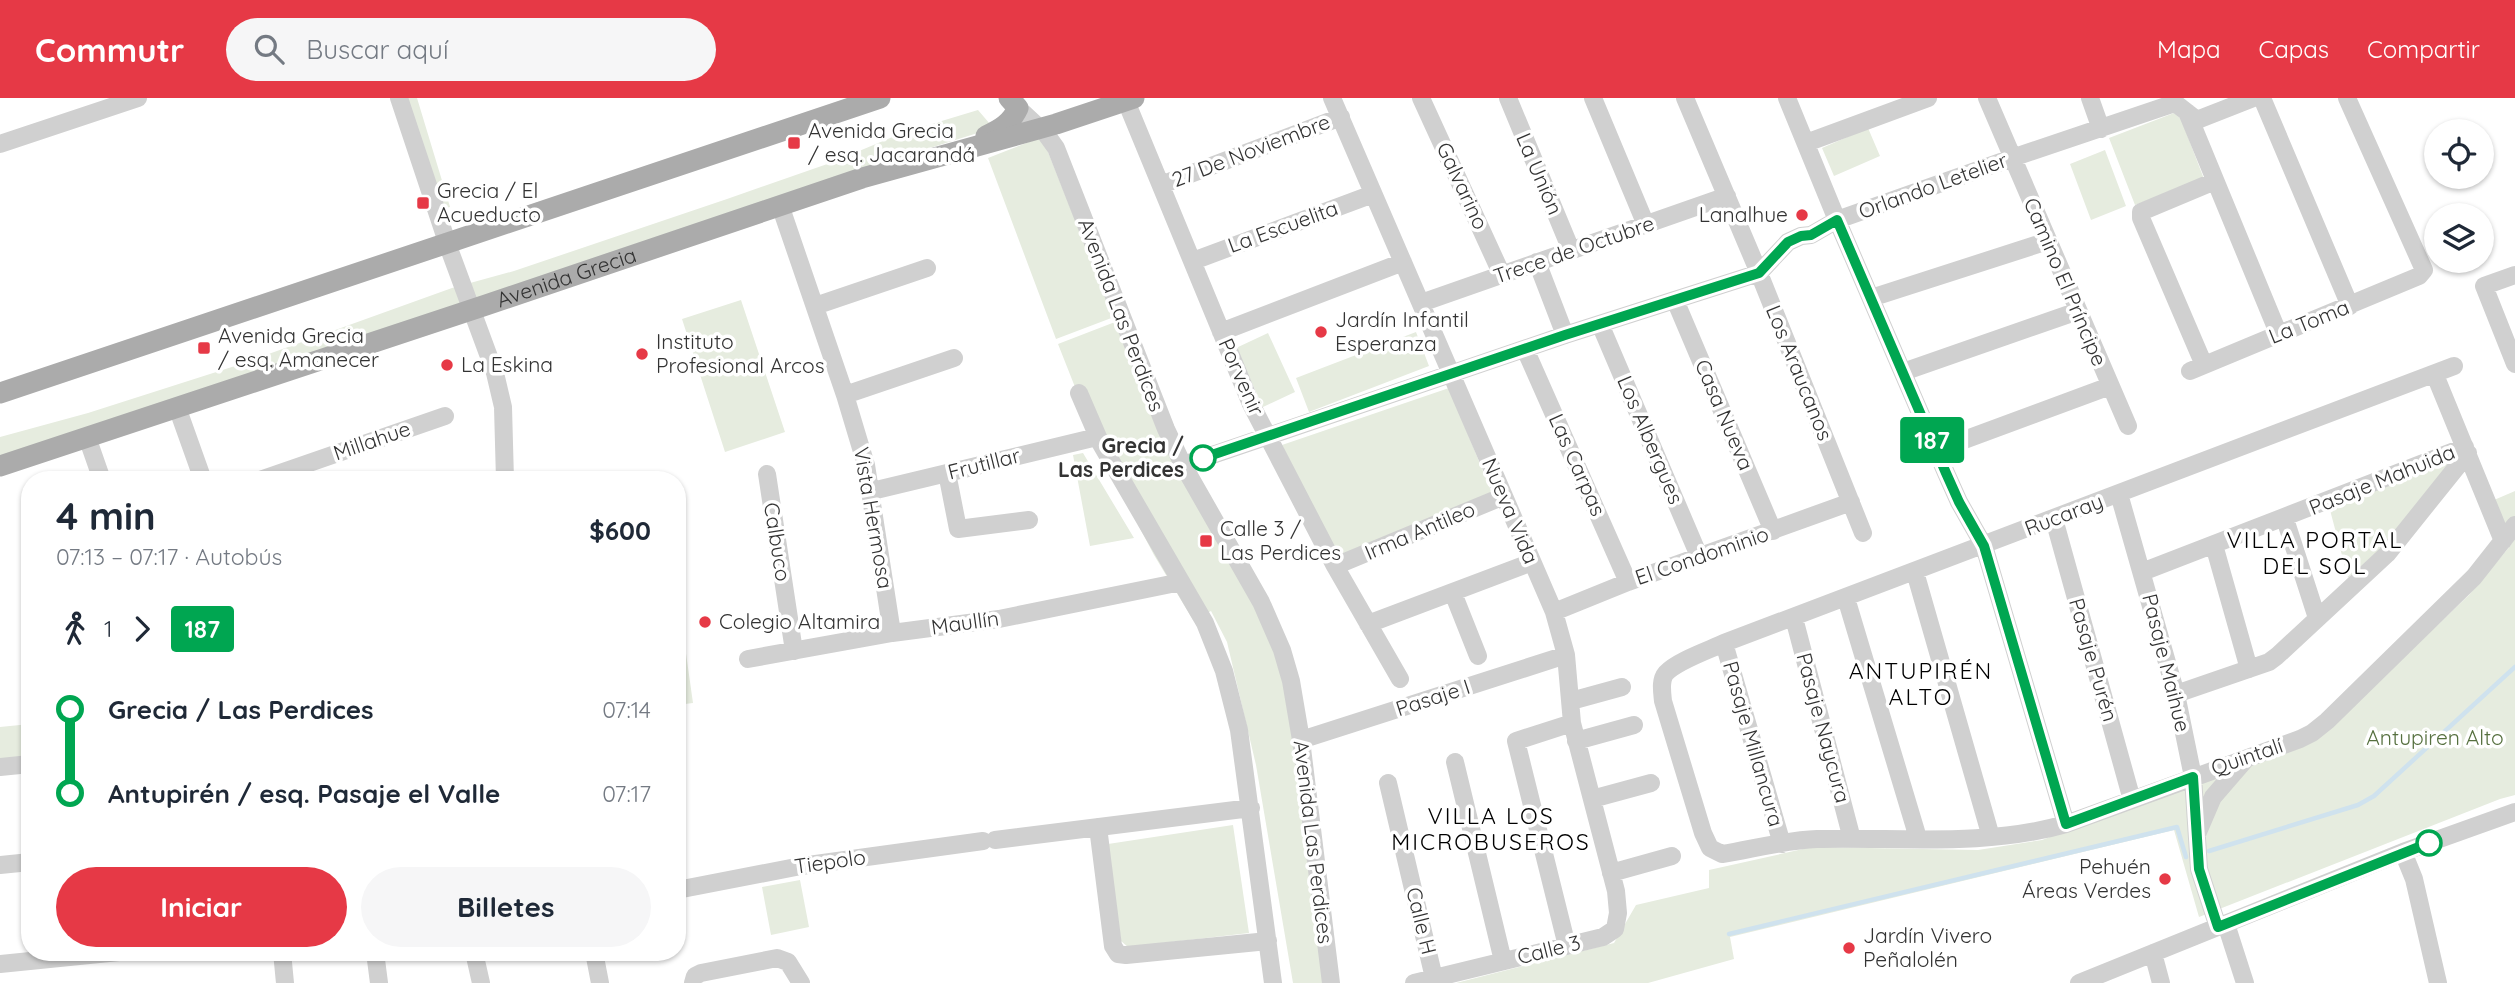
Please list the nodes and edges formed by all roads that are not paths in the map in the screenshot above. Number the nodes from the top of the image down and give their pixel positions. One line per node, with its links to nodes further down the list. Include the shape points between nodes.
1 (138, 98): 19 (street)
2 (399, 98): 35 (street)
3 (880, 98): 35 (main road)
4 (1332, 98): 20 (street, Nueva Vida)
5 (1421, 98): 42 (street, Galvarino)
6 (1508, 98): 36 (street, La Unión)
7 (1593, 98): 33 (street)
8 (1685, 98): 30 (street, Los Araucanos)
9 (1787, 98): 24 (street)
10 (1928, 98): 24 (street)
11 (1986, 98): 26 (street, Camino El Príncipe)
12 (2091, 98): 22 (street)
13 (2253, 98): 18 (street, Orlando Letelier, via 2197,120)
14 (2262, 98): 48 (street)
15 (2347, 98): 48 (street, La Toma, via 2424,270)
16 (1130, 99): 21 (main road, Avenida Grecia); 28 (street, Porvenir)
17 (1014, 103): 21 (street, Avenida Las Perdices); 25 (main road, via 1008,124)
18 (2178, 104): 22 (street, Orlando Letelier); 27 (street)
19 (96, 105): 23 (street)
20 (1340, 117): 28 (street, 27 De Noviembre); 29 (street, Nueva Vida)
21 (1040, 128): 25 (main road, Avenida Grecia); 74 (street, Avenida Las Perdices, via 1063,162)
22 (2101, 129): 26 (street, Orlando Letelier)
23 (1, 139)
24 (1806, 143): 32 (street)
25 (945, 153): 31 (main road, Avenida Grecia)
26 (2012, 158): 32 (street, Orlando Letelier); 34 (street, Camino El Príncipe)
27 (2215, 181): 54 (street); 54 (street, La Toma, via 2141,212 2197,368)
28 (1161, 185): 37 (street, Porvenir)
29 (1373, 194): 37 (street, La Escuelita); 38 (street, Nueva Vida)
30 (1727, 196): 33 (street, Trece de Octubre); 41 (street, Los Araucanos)
31 (780, 205): 47 (street, Vista Hermosa); 49 (main road, Avenida Grecia)
32 (1837, 220): 41 (street, Orlando Letelier, via 1788,242); 44 (street)
33 (1646, 225): 36 (street, Trece de Octubre)
34 (2048, 241): 44 (street); 50 (street, Camino El Príncipe)
35 (447, 244): 49 (street); 63 (main road)
36 (1571, 250): 39 (street, Trece de Octubre)
37 (1193, 261): 52 (street, Porvenir)
38 (1403, 262): 46 (street, Nueva Vida); 52 (street)
39 (1537, 262): 42 (street, Trece de Octubre); 53 (street)
40 (927, 268): 47 (street)
41 (1759, 273): 45 (street, Orlando Letelier); 85 (street, Los Araucanos)
42 (1502, 275): 46 (street, Trece de Octubre)
43 (2515, 275): 57 (street, via 2484,286)
44 (1871, 298): 59 (street)
45 (1675, 300): 51 (street, Orlando Letelier); 90 (street, Casa Nueva)
46 (1421, 303): 60 (street, Nueva Vida)
47 (815, 306): 65 (street, Vista Hermosa)
48 (2350, 306): 54 (street, La Toma)
49 (471, 310): 66 (main road, Avenida Grecia); 79 (street, via 500,390)
50 (2078, 311): 59 (street); 62 (street, Camino El Príncipe)
51 (1600, 324): 53 (street, Orlando Letelier); 95 (street, Los Albergues)
52 (1221, 332): 70 (street, Porvenir)
53 (1565, 335): 55 (street, Orlando Letelier)
54 (2279, 335)
55 (1525, 349): 60 (street, Orlando Letelier); 101 (street, Las Carpas)
56 (954, 358): 65 (street)
57 (2515, 364)
58 (2454, 366): 61 (street, Rucaray)
59 (1903, 372): 72 (street)
60 (1450, 375): 70 (street, Orlando Letelier); 84 (street, Nueva Vida)
61 (2435, 375): 73 (street); 83 (street, Rucaray)
62 (2110, 386): 68 (street, Camino El Príncipe); 72 (street)
63 (0, 393)
64 (1079, 393): 69 (street)
65 (845, 395): 82 (street, Vista Hermosa)
66 (177, 407): 71 (main road, Avenida Grecia); 77 (street)
67 (445, 416): 78 (street, Millahue)
68 (2128, 426)
69 (1097, 437): 80 (street, Frutillar); 100 (street)
70 (1269, 437): 74 (street, Orlando Letelier); 97 (street, Porvenir)
71 (87, 438): 75 (main road, Avenida Grecia); 76 (street)
72 (1937, 450): 94 (street)
73 (2467, 450): 87 (street, Pasaje Mahuida); 92 (street); 106 (street, via 2387,554)
74 (1183, 465): 121 (street, Avenida Las Perdices, via 1273,624 1291,681)
75 (0, 466)
76 (99, 471)
77 (201, 471)
78 (295, 471)
79 (505, 471)
80 (947, 473): 82 (street, Frutillar); 88 (street, via 958,529)
81 (766, 474): 110 (street, Calbuco)
82 (872, 491): 108 (street, Vista Hermosa)
83 (2119, 494): 86 (street, Rucaray); 99 (street, Pasaje Maihue)
84 (1504, 496): 96 (street, Nueva Vida); 97 (street, Irma Antileo)
85 (1851, 502): 90 (street, El Condominio); 91 (street, Los Araucanos)
86 (2054, 519): 94 (street, Rucaray); 130 (street, Pasaje Purén)
87 (2285, 519): 93 (street, Pasaje Mahuida); 106 (street)
88 (1029, 520)
89 (2515, 525): 92 (street, Quintalí)
90 (1773, 531): 95 (street, El Condominio)
91 (1864, 533)
92 (2503, 541): 122 (street, Quintalí, via 2474,577 2312,733)
93 (2214, 545): 99 (street, Pasaje Mahuida); 114 (street)
94 (1984, 546): 98 (street, Rucaray); 133 (street)
95 (1699, 556): 101 (street, El Condominio)
96 (1532, 562): 102 (street); 104 (street, Nueva Vida)
97 (1335, 566): 107 (street, Porvenir)
98 (1915, 572): 103 (street, Rucaray); 137 (street)
99 (2142, 572): 117 (street, Pasaje Maihue)
100 (1181, 582): 108 (street, Maullín, via 980,622); 131 (street, via 1209,631 1224,671)
101 (1628, 582): 104 (street, El Condominio)
102 (1453, 593): 107 (street); 112 (street)
103 (1846, 598): 105 (street, Rucaray); 138 (street)
104 (1553, 612): 111 (street, Nueva Vida)
105 (1794, 618): 109 (street, Rucaray); 139 (street, Pasaje Naycura)
106 (2317, 618): 114 (street, via 2277,656)
107 (1368, 624): 115 (street, Porvenir)
108 (892, 633): 110 (street, Maullín)
109 (1724, 643): 135 (street, Rucaray, via 1675,666 1665,674 1661,687); 140 (street, Pasaje Millancura)
110 (794, 651): 113 (street, Maullín)
111 (1566, 655): 118 (street, Nueva Vida); 121 (street, Pasaje I)
112 (1478, 656)
113 (748, 659)
114 (2249, 669): 117 (street)
115 (1400, 679)
116 (1622, 687): 118 (street)
117 (2176, 694): 126 (street, Pasaje Maihue)
118 (1571, 701): 120 (street, Nueva Vida)
119 (1634, 725): 120 (street)
120 (1574, 732): 129 (street, Nueva Vida); 150 (street, via 1516,741)
121 (1301, 740): 167 (street, Avenida Las Perdices)
122 (2247, 757): 126 (street, Quintalí); 136 (street, Pasaje Maihue, via 2213,797)
123 (1455, 762): 157 (street)
124 (21, 765): 125 (street)
125 (0, 768)
126 (2193, 777): 130 (street, Quintalí); 136 (street, Pasaje Maihue)
127 (1388, 783): 159 (street, Calle H)
128 (1651, 783): 129 (street)
129 (1592, 799): 145 (street, Nueva Vida)
130 (2132, 800): 133 (street, Quintalí)
131 (1251, 808): 134 (street, Tiepolo); 149 (street)
132 (2515, 812): 141 (street)
133 (2066, 824): 137 (street, Quintalí, via 2037,833)
134 (1098, 827): 146 (street, Tiepolo, via 801,866); 149 (street, via 1112,946 1118,954)
135 (1703, 833): 140 (street, Quintalí, via 1710,848 1722,854)
136 (2196, 835): 147 (street, Pasaje Maihue, via 2199,869)
137 (1991, 837): 138 (street, Quintalí)
138 (1918, 838): 139 (street, Quintalí)
139 (1852, 839): 140 (street, Quintalí)
140 (1782, 844)
141 (2403, 852): 147 (street); 172 (street, via 2414,879)
142 (1672, 856): 145 (street)
143 (21, 863): 144 (street)
144 (0, 865)
145 (1611, 873): 148 (street, Nueva Vida, via 1618,913 1615,929)
146 (686, 888)
147 (2222, 925): 151 (street); 171 (street, Pasaje Maihue)
148 (1603, 937): 150 (street, Calle 3)
149 (1268, 941): 166 (street)
150 (1567, 946): 157 (street, Calle 3)
151 (2153, 953): 169 (street); 170 (street)
152 (30, 961): 158 (street)
153 (283, 961): 160 (street)
154 (376, 961): 161 (street)
155 (476, 961): 162 (street)
156 (596, 961): 163 (street)
157 (1503, 961): 159 (street, Calle 3)
158 (0, 964)
159 (1434, 978): 168 (street, Calle 3)
160 (285, 983)
161 (379, 983)
162 (481, 983)
163 (600, 983)
164 (693, 983): 165 (street, via 701,973 771,958 788,962)
165 (801, 983)
166 (1273, 983)
167 (1331, 983)
168 (1414, 983)
169 (2079, 983)
170 (2161, 983)
171 (2245, 983)
172 (2438, 983)

